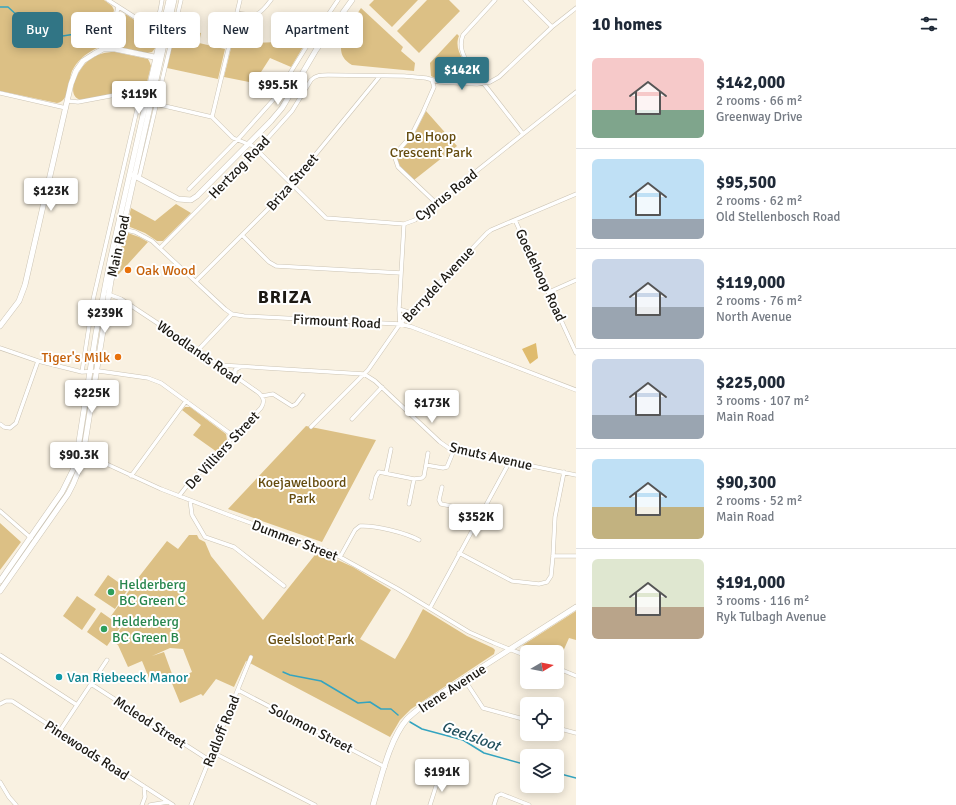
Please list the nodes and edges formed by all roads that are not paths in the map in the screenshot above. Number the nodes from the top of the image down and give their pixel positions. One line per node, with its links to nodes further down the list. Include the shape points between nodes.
1 (108, 0): 12 (street)
2 (162, 0): 12 (street, via 158,20 152,25)
3 (169, 0): 20 (main road, Main Road)
4 (174, 0): 20 (main road, Main Road)
5 (181, 0): 27 (street)
6 (240, 0): 15 (street)
7 (271, 0): 16 (street)
8 (338, 0): 31 (street, via 277,95)
9 (352, 0): 32 (main road, via 316,50 282,108)
10 (495, 0): 23 (street, via 465,32 460,42 461,51 467,62)
11 (525, 0): 17 (street)
12 (118, 7): 14 (street)
13 (576, 8): 17 (street)
14 (117, 12)
15 (237, 12)
16 (261, 12)
17 (552, 27): 23 (street, via 498,77)
18 (110, 48): 20 (main road); 26 (main road, via 85,59 79,66 73,76)
19 (229, 48): 29 (street)
20 (158, 58): 34 (main road, Main Road)
21 (380, 76): 22 (street); 33 (street, Hertzog Road, via 316,76 292,111); 35 (street, Briza Street)
22 (432, 80): 23 (street); 38 (street, via 434,87 423,112 411,136 395,158 398,167)
23 (485, 84): 30 (street)
24 (576, 92): 30 (street, Cyprus Road)
25 (0, 94): 28 (street)
26 (68, 101): 28 (main road); 61 (street, via 78,102 130,92 137,96 139,105 94,300)
27 (156, 104): 29 (street); 34 (street)
28 (66, 108): 53 (main road, via 25,285 19,301)
29 (212, 117): 31 (street, Cyprus Road)
30 (523, 134): 38 (street, Cyprus Road)
31 (238, 140): 32 (street, Cyprus Road); 36 (street)
32 (248, 145): 33 (street, Cyprus Road); 34 (main road, via 190,200 178,200)
33 (257, 150): 35 (street, Cyprus Road); 43 (street, Hertzog Road)
34 (134, 176): 41 (main road, Main Road)
35 (292, 185): 40 (street, Cyprus Road, via 326,218); 42 (street, Briza Street)
36 (189, 189)
37 (576, 194): 39 (street, Berrydel Avenue)
38 (436, 203): 40 (street, Cyprus Road, via 416,220)
39 (515, 220): 47 (street, Goedehoop Road); 50 (street, Berrydel Avenue, via 487,233)
40 (404, 224): 44 (street)
41 (120, 228): 43 (street, via 149,238); 48 (main road, Main Road); 60 (main road, Main Road, via 103,294)
42 (243, 236): 44 (street, via 276,266); 46 (street, Briza Street)
43 (160, 248): 46 (street)
44 (401, 273): 49 (street)
45 (576, 280): 47 (street)
46 (196, 281): 51 (street)
47 (549, 292): 56 (street, Goedehoop Road)
48 (108, 294): 55 (street, Woodlands Road, via 120,299); 60 (main road, Main Road)
49 (399, 309): 50 (street); 52 (street)
50 (411, 312): 52 (street, Berrydel Avenue)
51 (232, 314): 52 (street, Firmount Road); 55 (street)
52 (400, 324): 62 (street, Berrydel Avenue); 65 (street, Firmount Road)
53 (0, 326)
54 (0, 348): 57 (street)
55 (198, 350): 58 (street, Woodlands Road)
56 (576, 353)
57 (38, 361): 61 (street); 70 (street, via 16,423 10,428)
58 (219, 366): 59 (street); 63 (street, Woodlands Road)
59 (241, 366): 62 (street); 63 (street, via 236,370)
60 (93, 371): 61 (street); 68 (street, via 153,379); 75 (main road, Main Road); 77 (main road, Main Road)
61 (82, 372)
62 (364, 374): 64 (street, Smuts Avenue); 71 (street, Berrydel Avenue)
63 (235, 377): 67 (street, Woodlands Road)
64 (382, 387): 69 (street); 74 (street, Smuts Avenue, via 440,442)
65 (576, 390)
66 (304, 395): 67 (street, via 292,406 273,394)
67 (262, 396): 72 (street, De Villiers Street, via 261,408)
68 (186, 401): 72 (street); 83 (street)
69 (352, 419)
70 (0, 424)
71 (311, 427)
72 (235, 437): 86 (street, De Villiers Street)
73 (391, 449): 81 (street)
74 (454, 450): 78 (street, Smuts Avenue); 79 (street, via 447,467)
75 (77, 452): 77 (street, Dummer Street); 92 (main road, Main Road, via 67,484)
76 (428, 453): 79 (street)
77 (83, 454): 83 (street, Dummer Street); 92 (main road, Main Road, via 74,484)
78 (510, 461): 80 (street, Smuts Avenue); 91 (street)
79 (426, 465): 84 (street, via 423,477)
80 (564, 472): 82 (street, Smuts Avenue); 95 (street, via 555,518)
81 (386, 473): 84 (street); 87 (street, via 377,474)
82 (576, 475)
83 (132, 476): 86 (street, Dummer Street)
84 (414, 479): 89 (street)
85 (442, 487): 91 (street, via 441,504)
86 (179, 496): 88 (street, Dummer Street)
87 (371, 498)
88 (190, 500): 97 (street, Dummer Street, via 318,546); 99 (street, via 194,519 205,537 234,546)
89 (409, 504)
90 (0, 512): 92 (street)
91 (482, 512): 94 (street)
92 (33, 539): 98 (main road, Main Road); 100 (main road, Main Road)
93 (419, 540): 97 (street, via 398,532 360,526 355,530)
94 (459, 553): 95 (street, via 512,581 532,583 543,583 550,579); 102 (street)
95 (553, 556): 96 (street)
96 (576, 556)
97 (340, 557): 102 (street, Dummer Street)
98 (0, 581)
99 (284, 586)
100 (0, 591)
101 (576, 607): 103 (main road, Irene Avenue)
102 (430, 608): 103 (street, Dummer Street, via 478,636)
103 (510, 649): 104 (street, Dummer Street); 110 (main road, Irene Avenue)
104 (520, 653)
105 (0, 654): 114 (street)
106 (251, 657): 112 (street, Radloff Road)
107 (107, 660): 111 (street)
108 (564, 671): 109 (street)
109 (576, 676)
110 (464, 679): 115 (street, via 483,708); 121 (main road, Irene Avenue, via 423,705 408,718 393,742)
111 (91, 684): 114 (street); 120 (street, Mcleod Street)
112 (238, 690): 119 (street, Radloff Road); 121 (street, Solomon Street)
113 (0, 704): 117 (street, Pinewoods Road, via 12,701)
114 (77, 705): 117 (street)
115 (520, 718)
116 (564, 730): 118 (street)
117 (59, 732): 124 (street, Pinewoods Road)
118 (576, 733)
119 (212, 752): 120 (street, Radloff Road); 131 (street)
120 (209, 760): 130 (street, Radloff Road)
121 (385, 767): 132 (main road, Irene Avenue)
122 (439, 777): 133 (street)
123 (0, 782): 126 (street)
124 (144, 786): 125 (street, Pinewoods Road); 127 (street, via 146,795)
125 (168, 802): 128 (street); 129 (street, Pinewoods Road)
126 (16, 805)
127 (142, 805)
128 (150, 805)
129 (173, 805)
130 (191, 805)
131 (315, 805)
132 (373, 805)
133 (430, 805)
134 (494, 805): 135 (street, via 497,796 501,794)
135 (529, 805)

